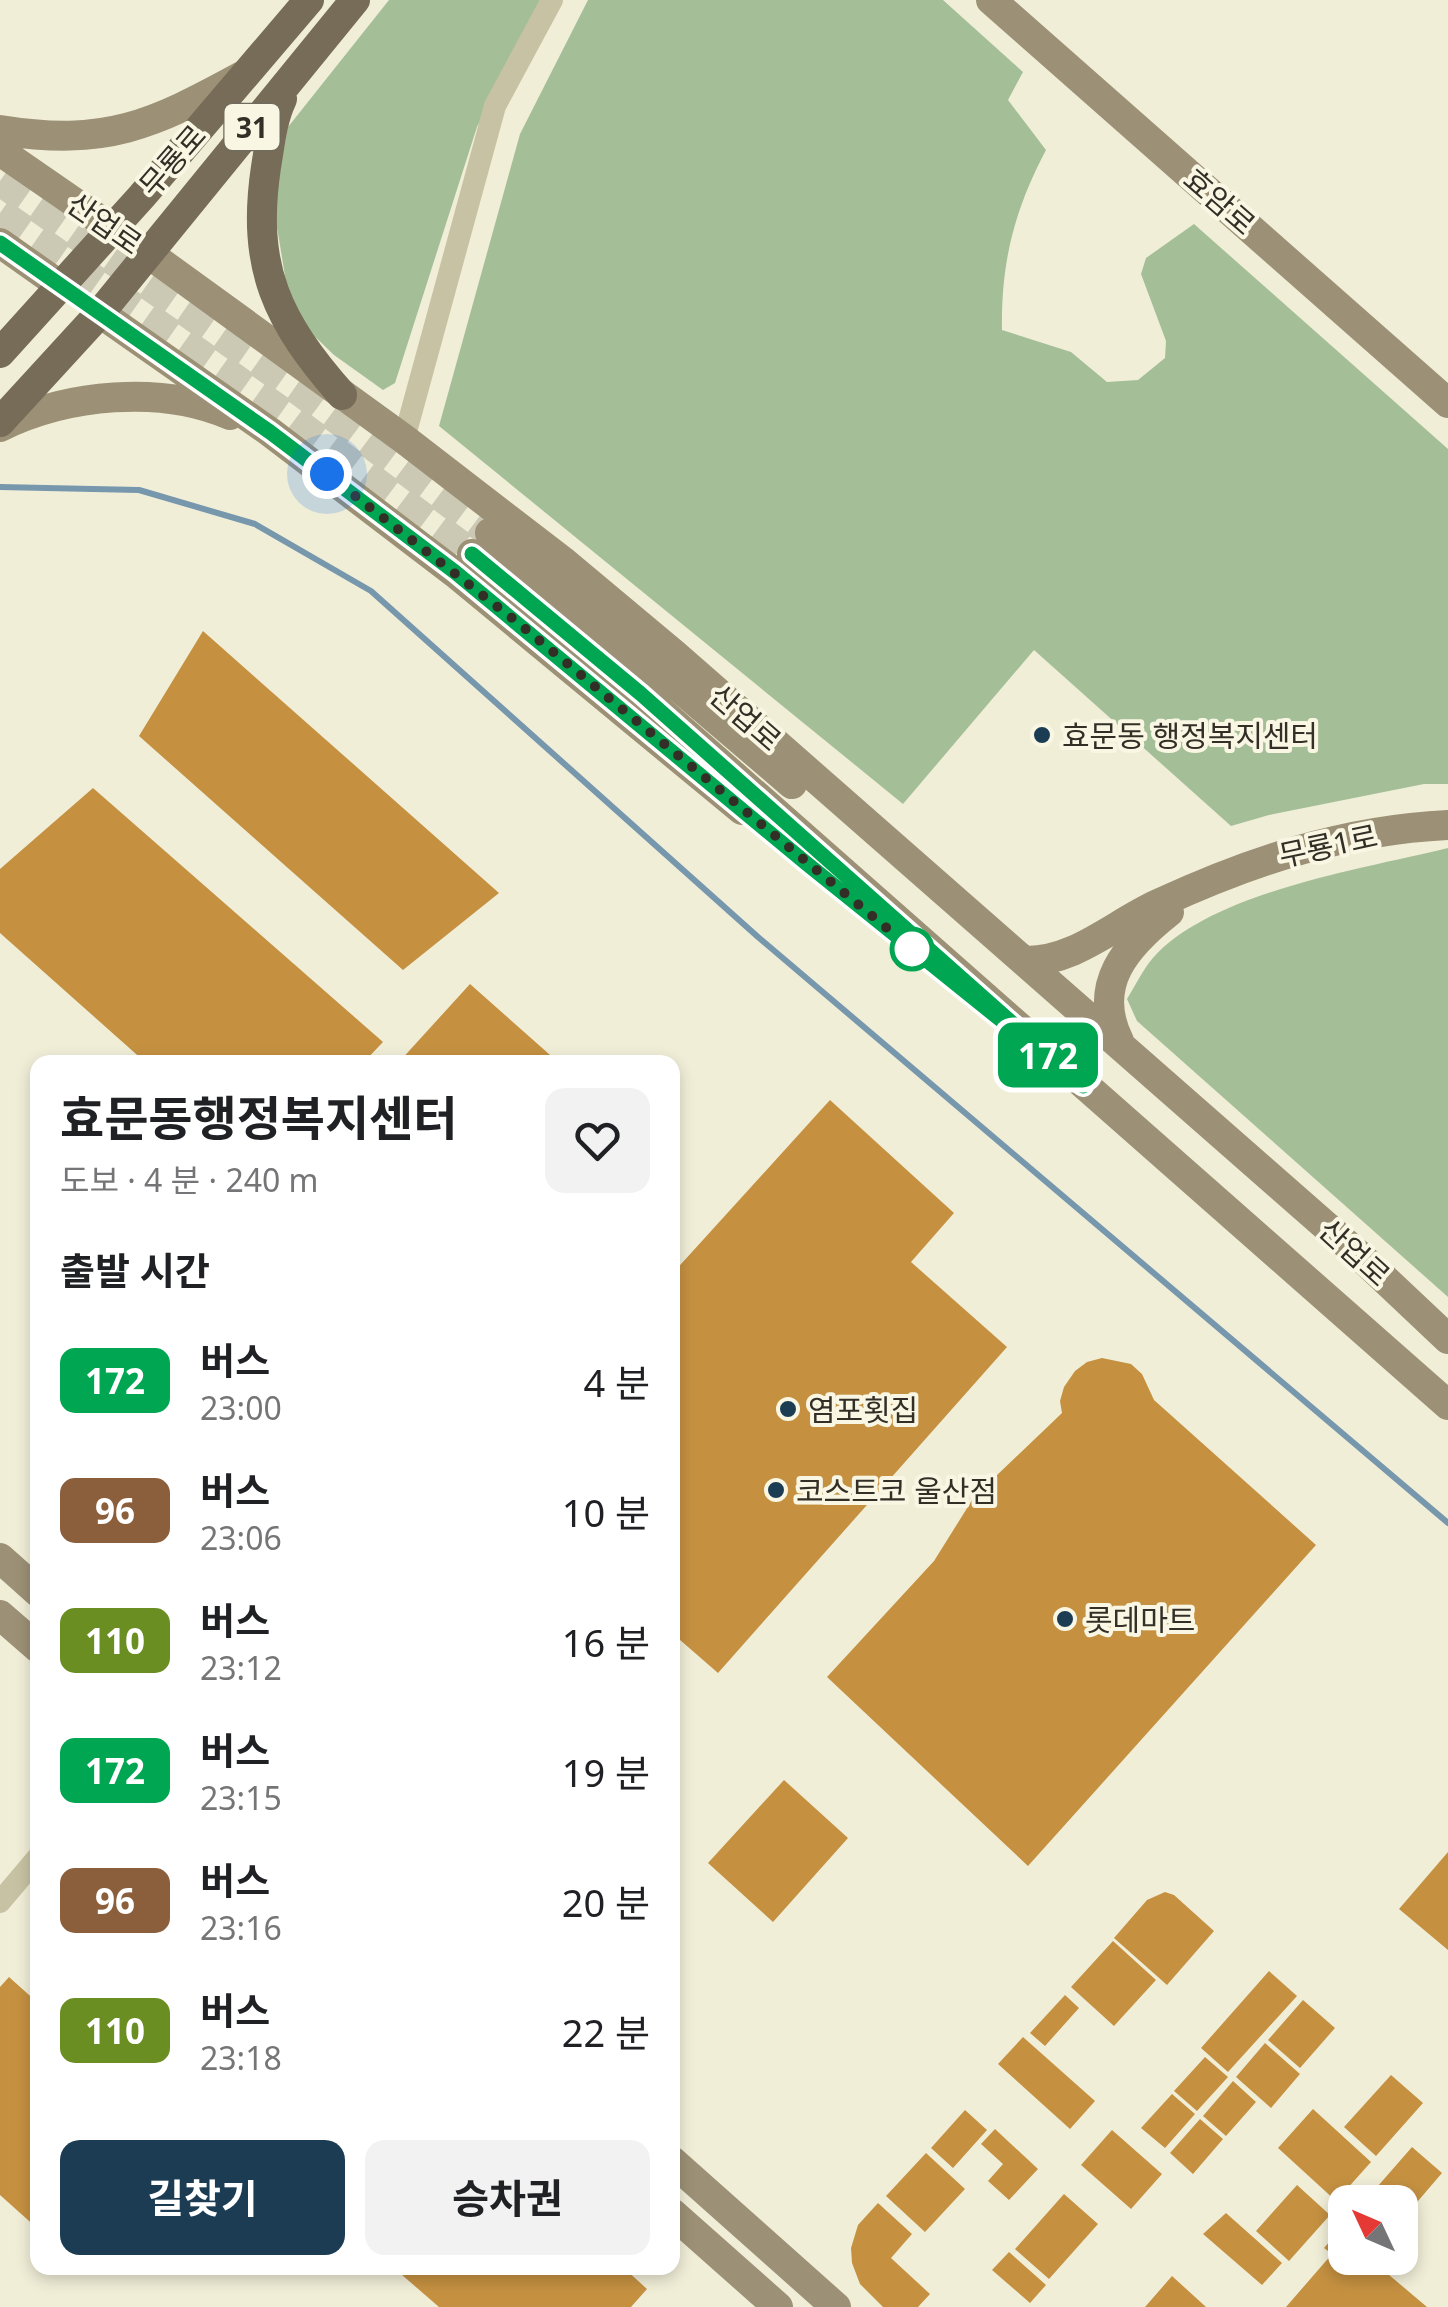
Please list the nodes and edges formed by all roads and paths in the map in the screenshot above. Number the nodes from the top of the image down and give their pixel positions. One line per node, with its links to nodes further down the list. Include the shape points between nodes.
1 (309, 0): 5 (main road, 무룡로 / 31)
2 (355, 0): 6 (main road, 무룡로 / 31)
3 (552, 0): 19 (street, via 495,106)
4 (991, 0): 16 (main road, 효암로)
5 (245, 75): 7 (main road, via 145,124 106,134); 9 (main road, 무룡로 / 31)
6 (290, 82): 11 (main road, 무룡로 / 31); 15 (main road, via 272,127 264,252 269,282 293,334)
7 (0, 130)
8 (0, 151): 9 (main road, 산업로)
9 (112, 229): 11 (main road, 산업로); 12 (main road, 31)
10 (0, 243): 12 (main road, 산업로)
11 (149, 254): 13 (main road, 무룡로); 15 (main road, 산업로)
12 (62, 286): 13 (main road, 산업로); 14 (main road, 31)
13 (100, 314): 17 (main road, 무룡로); 18 (main road, 산업로)
14 (0, 353)
15 (342, 395): 19 (main road, 산업로)
16 (1448, 403)
17 (0, 424): 18 (main road, via 81,401 152,398 215,408)
18 (270, 432): 24 (main road, 산업로, via 455,572)
19 (404, 438): 22 (main road, 산업로, via 675,655)
20 (1448, 825): 21 (main road, 무룡1로, via 1312,846)
21 (1213, 882): 22 (main road, via 1061,956); 23 (main road, via 1166,914 1120,962 1107,1006)
22 (1025, 961): 23 (main road, 산업로)
23 (1121, 1045): 25 (main road, 산업로)
24 (1083, 1086): 26 (main road, 산업로, via 481,544 661,672); 27 (main road, 산업로)
25 (1448, 1339)
26 (1448, 1352)
27 (1448, 1405)
28 (0, 1558): 29 (main road)
29 (30, 1585)
30 (0, 1615): 31 (main road)
31 (30, 1641)
32 (30, 1866): 33 (street)
33 (0, 1902)
34 (680, 2168): 37 (main road)
35 (680, 2220): 36 (main road)
36 (778, 2307)
37 (836, 2307)

